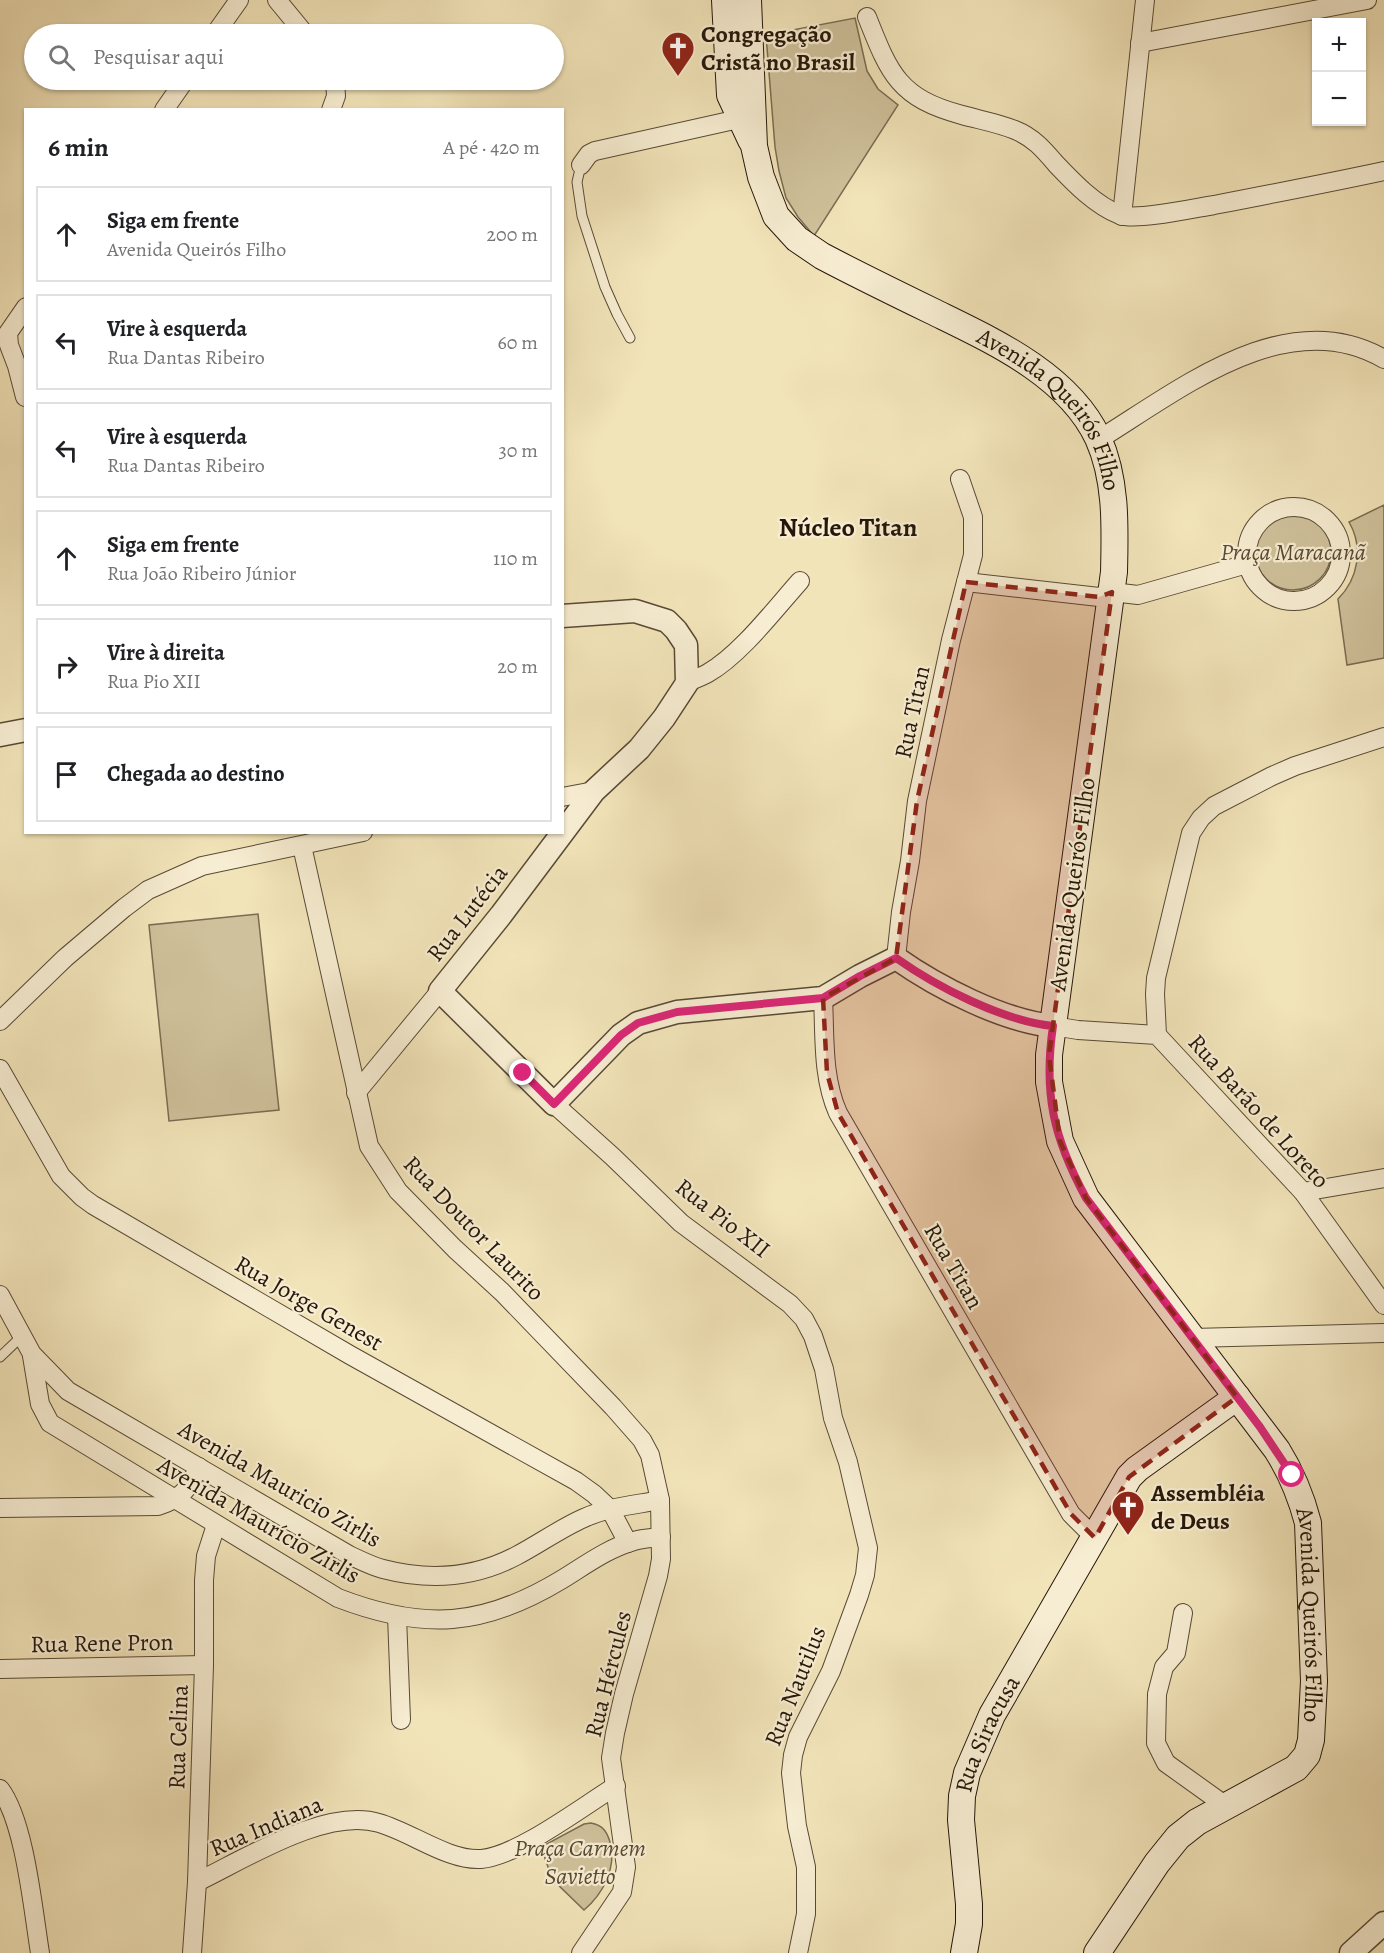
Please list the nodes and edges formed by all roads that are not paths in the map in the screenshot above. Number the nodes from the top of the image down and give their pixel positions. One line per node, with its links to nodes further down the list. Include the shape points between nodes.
1 (239, 0): 8 (street)
2 (277, 0): 9 (street)
3 (725, 0): 15 (main road, Avenida Queirós Filho, via 730,95)
4 (748, 0): 15 (main road, Avenida Queirós Filho)
5 (1145, 0): 10 (street)
6 (1367, 0): 10 (street)
7 (867, 17): 18 (street, via 884,61 909,92 945,111 1003,125 1031,138 1079,188)
8 (222, 24)
9 (297, 24)
10 (1140, 43): 18 (street)
11 (178, 90): 13 (street)
12 (336, 90): 14 (street)
13 (165, 108)
14 (332, 108)
15 (747, 117): 16 (street, via 595,151); 23 (main road, Avenida Queirós Filho, via 761,177 776,216 796,239 822,256 1008,349 1069,398)
16 (581, 165): 20 (lane, via 577,182 582,216 605,286)
17 (1384, 171): 18 (street, via 1162,214)
18 (1122, 216)
19 (24, 311): 22 (street, via 8,333)
20 (630, 338)
21 (1384, 359): 23 (street, via 1335,342 1284,344 1257,350 1209,371)
22 (24, 397)
23 (1098, 440): 28 (main road, Avenida Queirós Filho, via 1114,510)
24 (960, 479): 27 (street, Rua Titan, via 973,517 973,555)
25 (1247, 564): 25 (street, via 1264,591 1293,602 1323,592 1337,574 1342,551 1330,523 1318,513 1304,507 1288,507 1260,520 1246,549); 28 (street, via 1138,595)
26 (800, 581): 30 (street, via 725,661)
27 (966, 582): 28 (street, via 1099,597); 40 (street, Rua Titan, via 917,801)
28 (1112, 591): 44 (main road, Avenida Queirós Filho)
29 (564, 616): 30 (street, via 635,611 667,621 686,645)
30 (687, 682): 34 (street, Rua Lutécia, via 639,749)
31 (24, 730): 32 (street)
32 (0, 735)
33 (1384, 737): 45 (street, via 1272,776 1214,806 1201,818 1191,832 1156,978)
34 (594, 791): 35 (street); 36 (street, Rua Lutécia)
35 (564, 797)
36 (564, 831)
37 (354, 834): 39 (street)
38 (562, 834): 41 (street, Rua Lutécia)
39 (302, 846): 43 (street, via 202,866 148,890 65,958); 47 (street, Rua Doutor Laurito)
40 (896, 958): 42 (street); 44 (street, via 915,972 988,1008 1034,1024)
41 (440, 990): 47 (street, Rua Lutécia); 48 (street, Rua Pio XII)
42 (823, 998): 48 (street, via 677,1012 638,1023 621,1035); 68 (street, Rua Titan, via 827,1073 838,1113 1071,1514)
43 (0, 1021)
44 (1053, 1026): 45 (street, Rua Barão de Loreto); 55 (main road, Avenida Queirós Filho, via 1049,1082 1053,1114 1074,1176 1086,1198)
45 (1157, 1035): 50 (street, Rua Barão de Loreto)
46 (0, 1069): 65 (street, Rua Jorge Genest, via 62,1176 81,1197 350,1355 576,1481)
47 (356, 1093): 63 (street, Rua Doutor Laurito, via 369,1146 398,1191 502,1292 642,1440 650,1455)
48 (554, 1104): 70 (street, Rua Pio XII, via 681,1223 772,1290 804,1319 824,1369)
49 (1384, 1178): 50 (street)
50 (1304, 1192): 52 (street, Rua Barão de Loreto)
51 (0, 1294): 54 (street)
52 (1384, 1305)
53 (1384, 1334): 55 (street)
54 (22, 1336): 56 (street); 57 (lane)
55 (1192, 1338): 59 (main road, Avenida Queirós Filho)
56 (32, 1354): 58 (street, Avenida Mauricio Zirlis); 60 (street)
57 (0, 1357)
58 (68, 1391): 60 (street, via 54,1399); 61 (street, Avenida Mauricio Zirlis)
59 (1237, 1397): 68 (main road, Rua Siracusa, via 1129,1477); 78 (main road, Avenida Queirós Filho, via 1292,1475 1308,1523 1314,1681 1307,1755 1296,1768)
60 (46, 1418): 62 (street, Avenida Maurício Zirlis)
61 (199, 1467): 62 (street, via 188,1489); 65 (street, Avenida Mauricio Zirlis, via 349,1555 381,1569 434,1576 487,1570 584,1518)
62 (175, 1500): 64 (street, via 141,1507); 66 (street, Avenida Maurício Zirlis)
63 (660, 1500): 65 (street, Avenida Mauricio Zirlis); 67 (street, Rua Doutor Laurito)
64 (0, 1508)
65 (610, 1509): 69 (street, Rua Jorge Genest)
66 (216, 1525): 72 (street, Avenida Maurício Zirlis, via 339,1598); 73 (street, Rua Celina, via 206,1556)
67 (661, 1538): 69 (street, Avenida Maurício Zirlis); 76 (street, Rua Hércules, via 658,1576 615,1733 611,1758)
68 (1095, 1538): 85 (main road, Rua Siracusa, via 992,1715 967,1773 961,1820 969,1904)
69 (628, 1543): 72 (street, Avenida Maurício Zirlis, via 536,1595 488,1614 459,1620)
70 (868, 1548): 84 (street, Rua Nautilus, via 856,1605 793,1755 791,1773 797,1826 806,1867 806,1914)
71 (1183, 1613): 78 (street, via 1176,1653 1164,1666 1158,1694 1156,1743 1166,1763)
72 (397, 1616): 75 (street)
73 (204, 1665): 74 (street, Rua Rene Pron); 79 (street, Rua Celina)
74 (0, 1669)
75 (401, 1720)
76 (616, 1786): 79 (street, Rua Indiana, via 520,1846 483,1859 465,1859 379,1823 341,1820 294,1835); 83 (street, Rua Hércules, via 626,1867 622,1892)
77 (0, 1789): 81 (street, via 23,1848)
78 (1226, 1806): 86 (main road, Avenida Queirós Filho, via 1197,1821 1178,1837)
79 (197, 1882): 82 (street, Rua Celina)
80 (1384, 1923): 87 (street)
81 (40, 1953)
82 (192, 1953)
83 (581, 1953)
84 (798, 1953)
85 (964, 1953)
86 (1097, 1953)
87 (1351, 1953)

